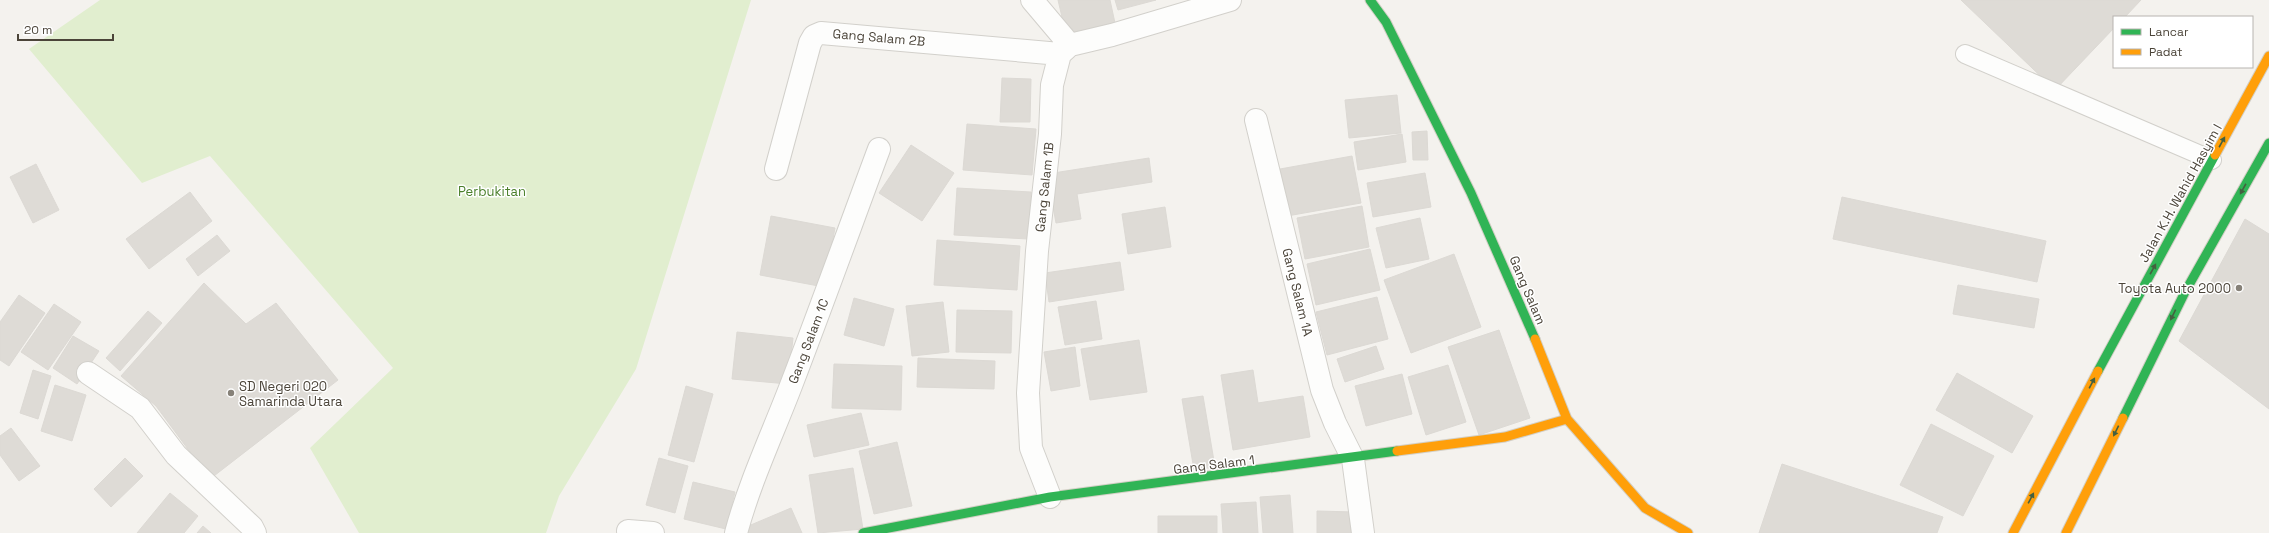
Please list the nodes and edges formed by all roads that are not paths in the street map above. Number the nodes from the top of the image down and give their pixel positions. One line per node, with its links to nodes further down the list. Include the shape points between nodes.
1 (1032, 0): 4 (street)
2 (1230, 0): 4 (street)
3 (1370, 0): 13 (street, Gang Salam, via 1386,22 1471,193 1517,295)
4 (1065, 49): 11 (street, Gang Salam 2B, via 821,33 814,36 810,43); 15 (street, Gang Salam 1B, via 1052,85 1050,134 1037,251 1028,393 1031,448)
5 (1965, 54): 10 (lane)
6 (2269, 56): 10 (street, Jalan K.H. Wahid Hasyim I, one-way to 6)
7 (1256, 120): 14 (street, Gang Salam 1A, via 1322,390 1335,424)
8 (2269, 143): 24 (street, one-way to 24, via 2185,292)
9 (879, 150): 19 (street, Gang Salam 1C, via 766,450 746,494)
10 (2212, 160): 23 (street, Jalan K.H. Wahid Hasyim I, one-way to 10)
11 (776, 169)
12 (88, 373): 17 (street, via 140,408 176,455 252,527)
13 (1567, 419): 14 (street, Gang Salam 1, via 1505,437); 22 (street, Gang Salam, via 1645,508)
14 (1353, 459): 15 (street, Gang Salam 1); 21 (street, Gang Salam 1A)
15 (1050, 497): 20 (street, Gang Salam 1)
16 (628, 530): 18 (street)
17 (255, 533)
18 (653, 533)
19 (736, 533)
20 (863, 533)
21 (1363, 533)
22 (1688, 533)
23 (2013, 533)
24 (2066, 533)

